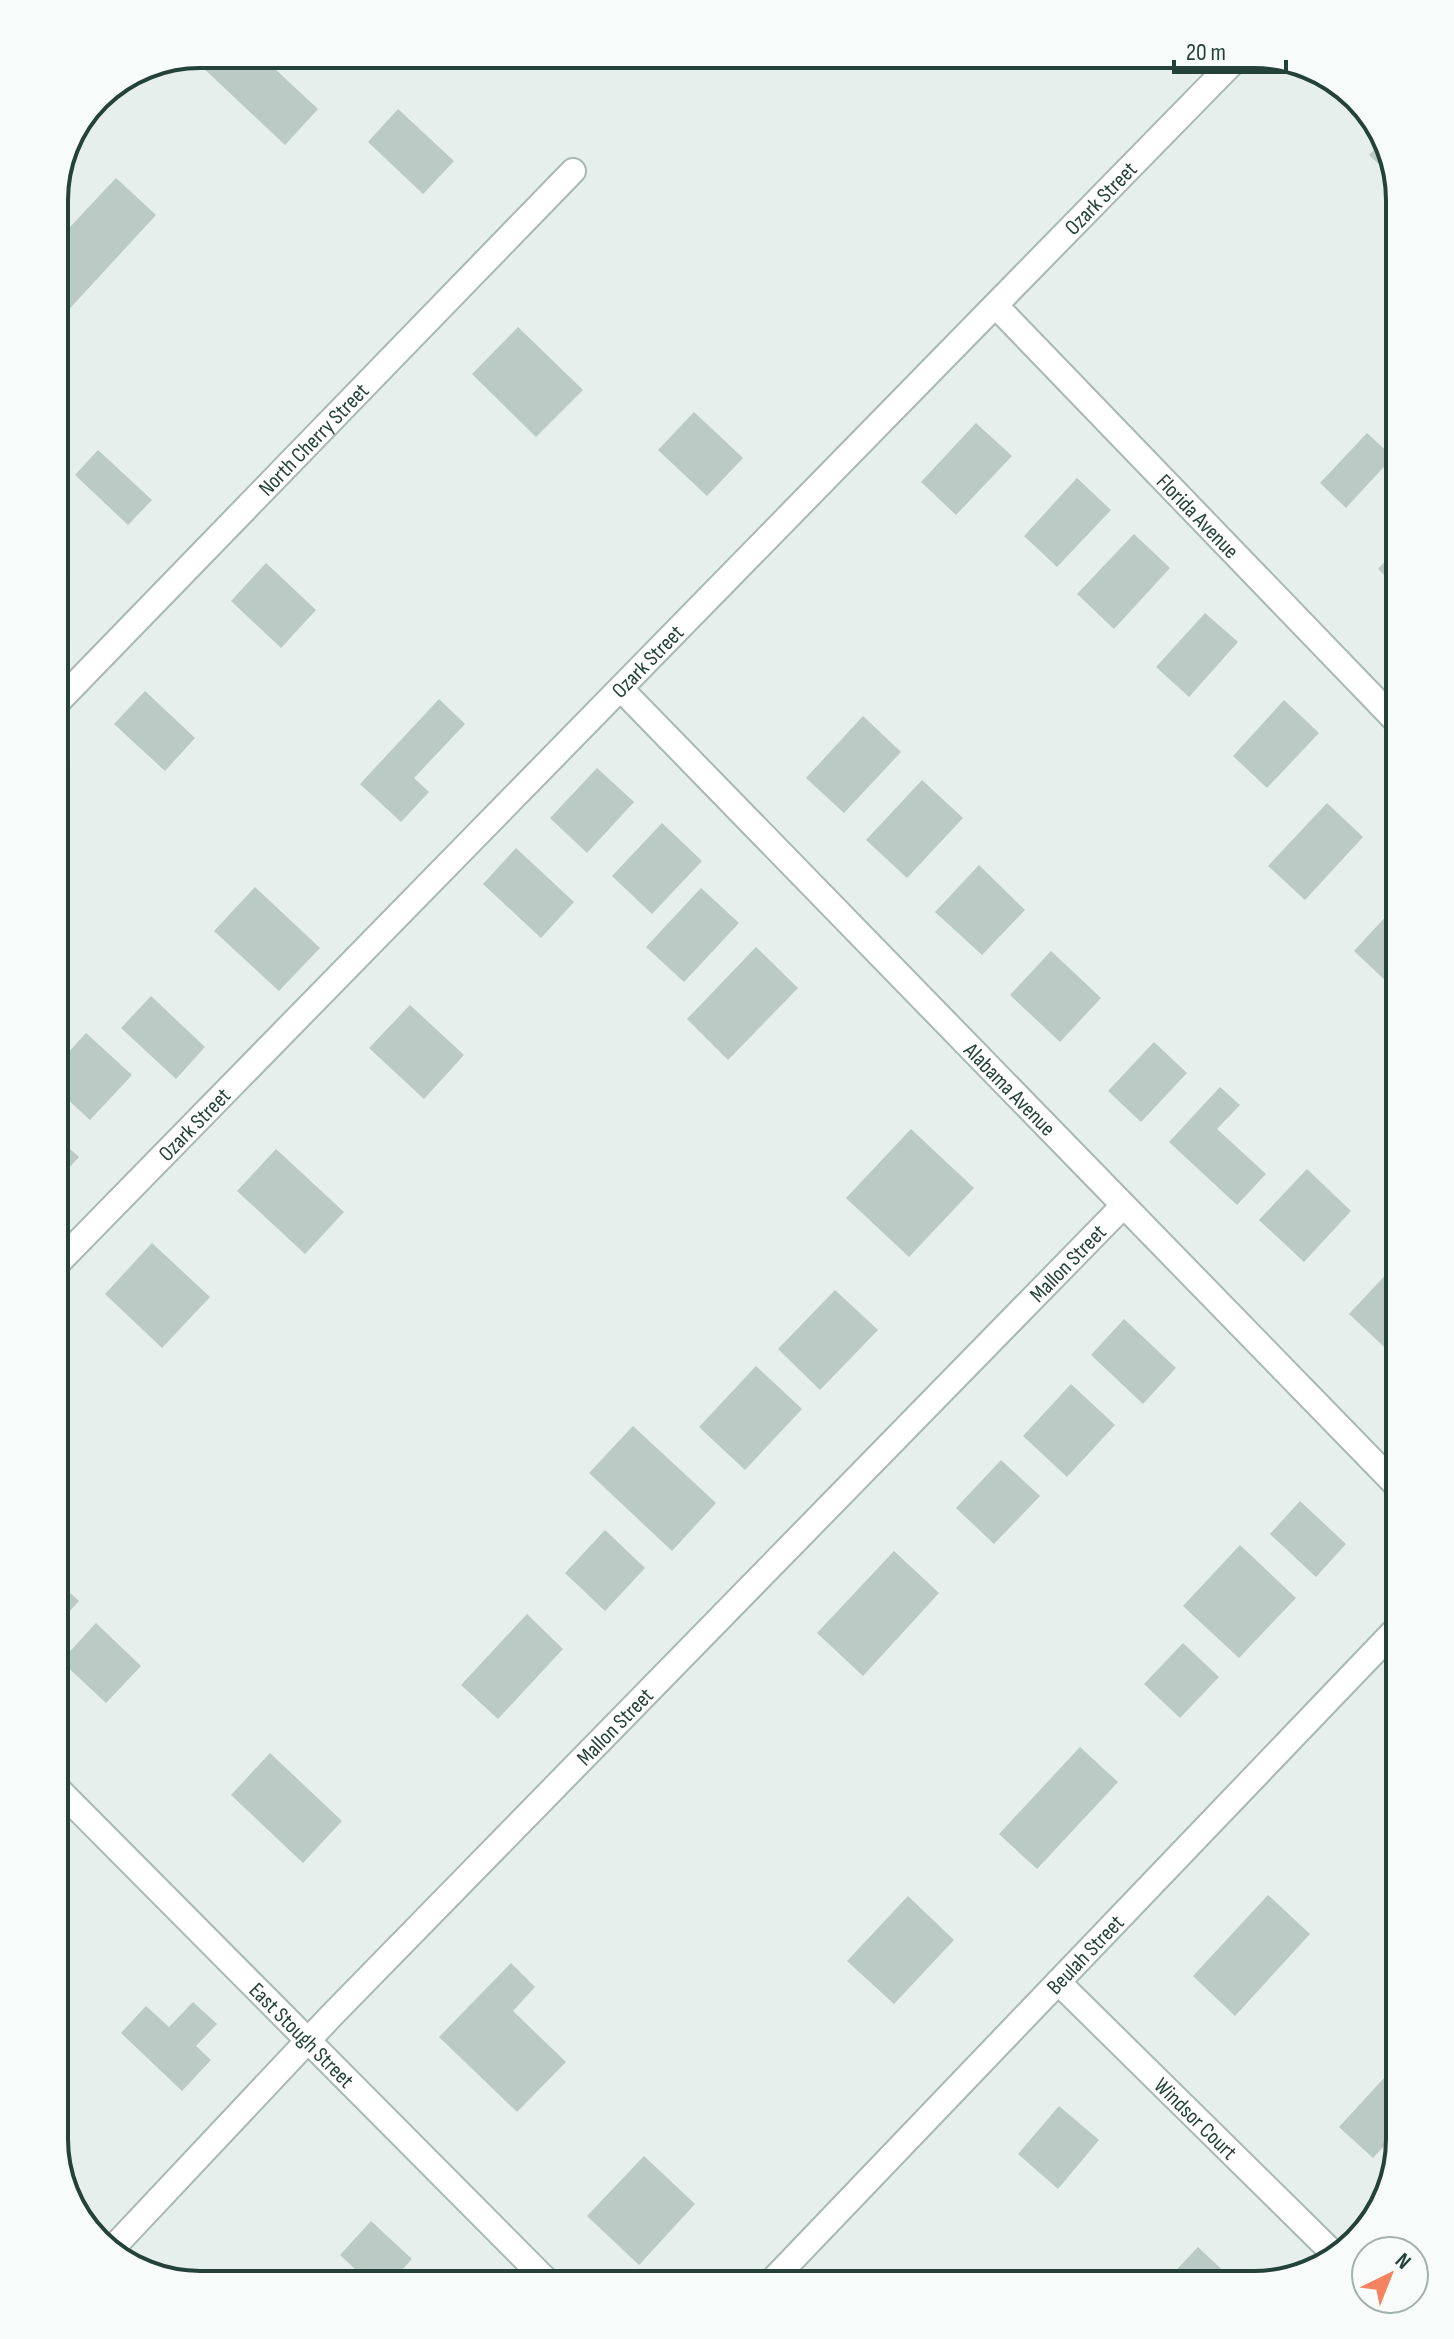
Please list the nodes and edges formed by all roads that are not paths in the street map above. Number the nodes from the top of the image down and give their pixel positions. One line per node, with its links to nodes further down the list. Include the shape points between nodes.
1 (1227, 68): 3 (street, Ozark Street)
2 (573, 171): 5 (street, North Cherry Street)
3 (997, 307): 4 (street, Ozark Street); 6 (street, Florida Avenue)
4 (621, 689): 7 (street, Alabama Avenue); 8 (street, Ozark Street)
5 (68, 692)
6 (1386, 710)
7 (1123, 1206): 9 (street, Alabama Avenue); 13 (street, Mallon Street)
8 (68, 1253)
9 (1386, 1475)
10 (1386, 1640): 12 (street, Beulah Street)
11 (68, 1799): 13 (street, East Stough Street)
12 (1058, 1982): 15 (street, Windsor Court); 17 (street, Beulah Street)
13 (308, 2040): 14 (street, Mallon Street); 16 (street, East Stough Street)
14 (118, 2242)
15 (1328, 2248)
16 (537, 2271)
17 (781, 2271)

